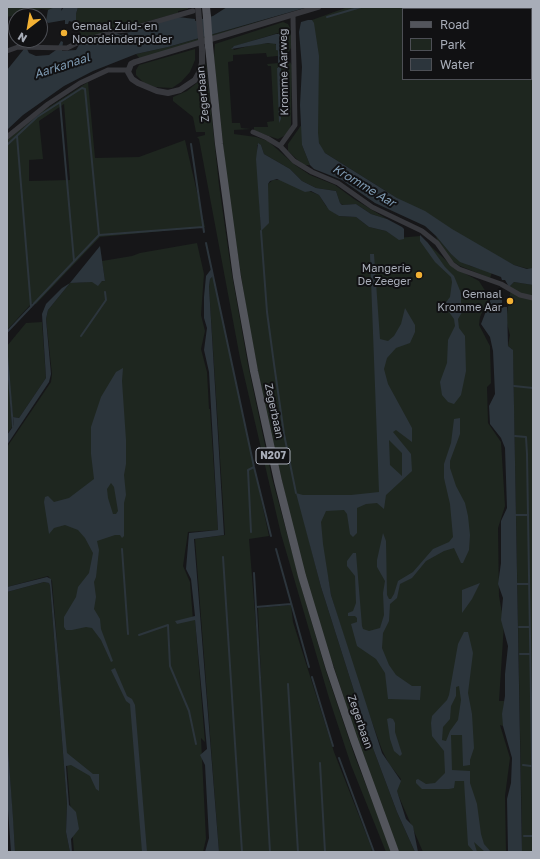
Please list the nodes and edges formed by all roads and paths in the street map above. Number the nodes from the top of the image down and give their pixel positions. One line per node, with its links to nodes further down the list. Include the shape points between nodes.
1 (206, 7): 5 (main road, Zegerbaan / N207)
2 (318, 7): 4 (street)
3 (196, 9): 5 (street, Zegerbaan); 7 (street, via 60,48 18,47)
4 (293, 16): 8 (street, via 136,62 131,64); 11 (street, Kromme Aarweg, via 295,125)
5 (203, 18): 6 (main road, Zegerbaan / N207, bridge)
6 (206, 48): 8 (street, Zegerbaan, via 195,80 180,90 168,93 157,91 132,79); 13 (main road, Zegerbaan / N207, via 237,277 278,481 302,576 330,669)
7 (7, 51)
8 (128, 70): 10 (street, via 108,70 80,83 48,104)
9 (253, 132): 11 (street)
10 (7, 138)
11 (280, 146): 12 (street, via 294,161 312,172 338,183 372,207 422,231 437,243 452,264 459,269)
12 (533, 298)
13 (395, 852)

